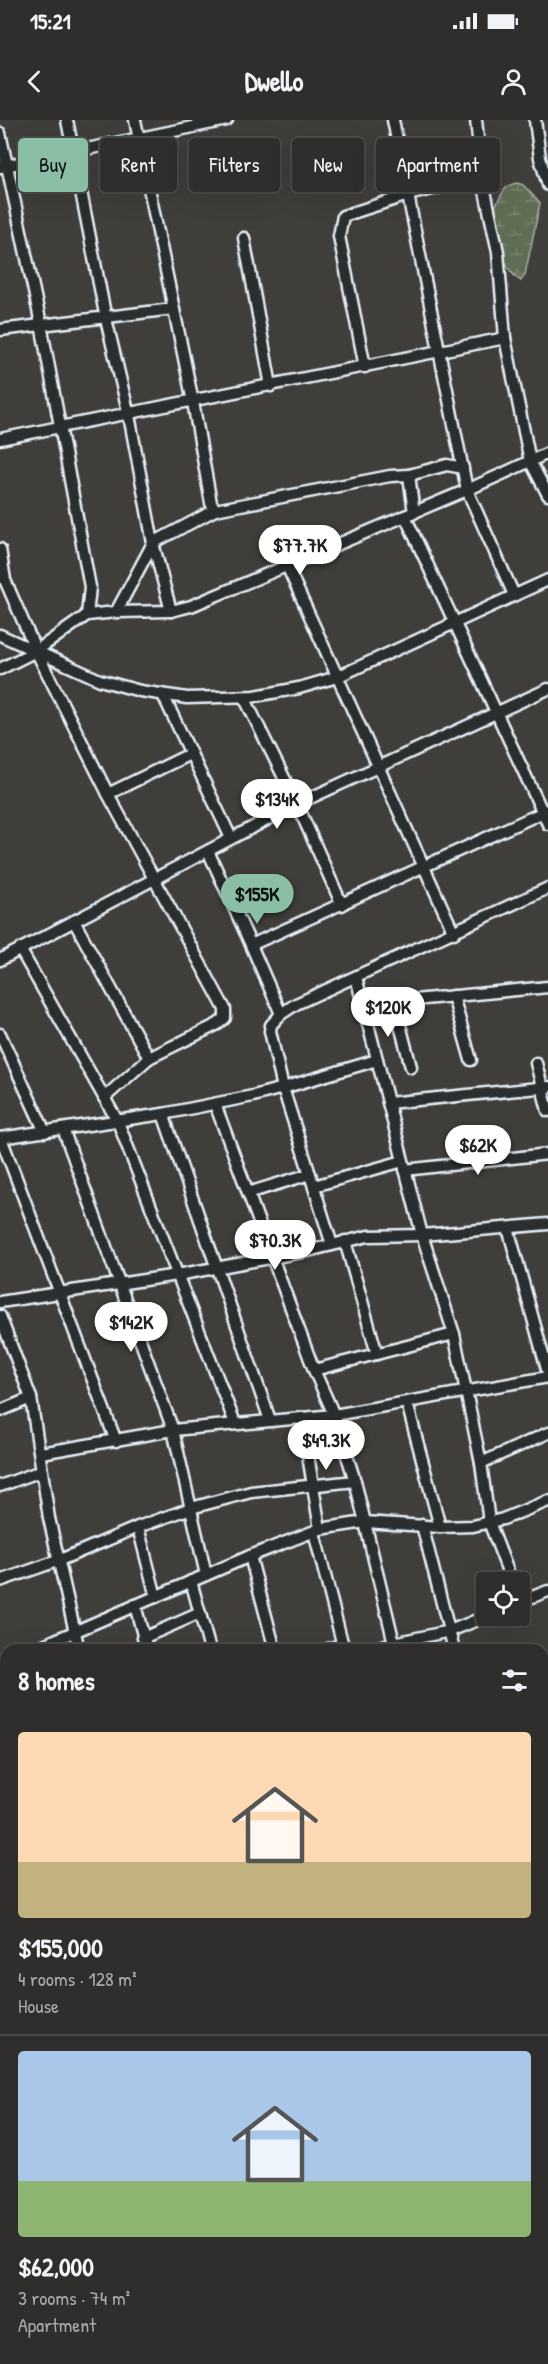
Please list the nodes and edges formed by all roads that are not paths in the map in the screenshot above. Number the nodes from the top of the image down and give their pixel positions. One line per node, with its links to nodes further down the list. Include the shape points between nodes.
1 (66, 120): 8 (street)
2 (135, 120): 9 (street)
3 (227, 120): 9 (street)
4 (393, 120): 18 (street)
5 (476, 120): 10 (street)
6 (535, 120): 13 (street)
7 (0, 133): 12 (street)
8 (69, 138)
9 (140, 138)
10 (478, 138)
11 (18, 164): 12 (street)
12 (3, 167): 22 (street)
13 (548, 185)
14 (80, 192): 21 (street)
15 (150, 192): 20 (street)
16 (420, 192): 18 (street)
17 (485, 192): 24 (street, via 498,252)
18 (408, 195): 25 (street); 26 (street, via 343,216 339,236)
19 (244, 238): 27 (street)
20 (173, 309): 21 (street); 28 (street)
21 (106, 319): 22 (street); 29 (street)
22 (41, 324): 23 (street); 30 (street)
23 (0, 330)
24 (505, 338): 25 (street); 33 (street)
25 (441, 352): 26 (street); 34 (street)
26 (365, 367): 27 (street)
27 (271, 386): 28 (street)
28 (193, 402): 29 (street); 38 (street)
29 (129, 415): 30 (street); 40 (street)
30 (59, 429): 31 (street); 47 (street, via 90,586)
31 (0, 439)
32 (548, 453): 33 (street)
33 (530, 461): 36 (street); 37 (street)
34 (463, 468): 35 (street, via 447,465); 36 (street)
35 (409, 475): 38 (street); 39 (street)
36 (467, 490): 39 (street); 44 (street)
37 (548, 495)
38 (215, 510): 40 (street)
39 (409, 515): 42 (street); 48 (street)
40 (153, 543): 45 (street); 46 (street)
41 (0, 549): 50 (street, via 5,580)
42 (287, 566): 45 (street); 52 (street)
43 (548, 580): 44 (street)
44 (514, 595): 48 (street)
45 (171, 611): 46 (street)
46 (116, 612): 47 (street)
47 (87, 615): 50 (street)
48 (455, 622): 52 (street); 56 (street)
49 (0, 635): 50 (street)
50 (36, 651): 51 (street); 54 (street, via 100,680); 59 (street)
51 (0, 669)
52 (337, 677): 55 (street); 58 (street)
53 (548, 689): 56 (street)
54 (163, 695): 55 (street); 57 (street)
55 (244, 697): 60 (street)
56 (497, 713): 58 (street); 61 (street)
57 (190, 754): 59 (street); 63 (street)
58 (378, 766): 60 (street); 65 (street)
59 (108, 794): 66 (street)
60 (297, 804): 63 (street); 68 (street)
61 (545, 812): 62 (street); 65 (street)
62 (548, 824)
63 (231, 838): 64 (street)
64 (207, 851): 66 (street); 71 (street)
65 (424, 867): 68 (street); 70 (street)
66 (153, 879): 69 (street); 81 (street, via 225,1009 225,1018)
67 (548, 888): 70 (street)
68 (342, 905): 71 (street)
69 (74, 921): 72 (street); 81 (street)
70 (454, 933): 74 (street)
71 (251, 945): 79 (street)
72 (20, 949): 73 (street); 88 (street)
73 (0, 960)
74 (356, 977): 78 (street); 79 (street)
75 (548, 987): 76 (street)
76 (453, 996): 77 (street); 83 (street)
77 (394, 1002): 78 (street); 85 (street)
78 (363, 1005): 82 (street)
79 (281, 1014): 87 (street, via 270,1031)
80 (0, 1034): 95 (street)
81 (149, 1058): 88 (street)
82 (377, 1060): 87 (street); 89 (street)
83 (471, 1060)
84 (537, 1063): 86 (street)
85 (411, 1067)
86 (545, 1087): 89 (street); 91 (street)
87 (283, 1088): 90 (street); 99 (street)
88 (104, 1098): 93 (street)
89 (388, 1103): 98 (street)
90 (215, 1104): 92 (street); 101 (street)
91 (548, 1111)
92 (163, 1114): 93 (street); 108 (street)
93 (118, 1122): 94 (street); 109 (street)
94 (63, 1129): 95 (street); 110 (street)
95 (45, 1132): 96 (street)
96 (1, 1138): 111 (street)
97 (548, 1154): 98 (street)
98 (404, 1165): 100 (street); 104 (street)
99 (310, 1174): 100 (street); 101 (street)
100 (314, 1186): 106 (street)
101 (248, 1193): 107 (street)
102 (548, 1224): 103 (street)
103 (508, 1228): 104 (street); 119 (street)
104 (422, 1235): 105 (street, via 368,1236); 114 (street)
105 (345, 1241): 106 (street); 117 (street)
106 (332, 1245): 107 (street)
107 (273, 1257): 108 (street); 118 (street)
108 (217, 1268): 109 (street); 126 (street)
109 (177, 1275): 110 (street); 127 (street)
110 (121, 1284): 111 (street); 128 (street)
111 (59, 1294): 112 (street); 130 (street)
112 (0, 1302)
113 (0, 1316): 115 (street)
114 (454, 1334): 117 (street); 120 (street)
115 (12, 1347): 116 (street); 121 (street)
116 (0, 1351)
117 (377, 1354): 118 (street)
118 (314, 1370): 124 (street)
119 (548, 1375): 120 (street)
120 (468, 1393): 122 (street); 132 (street)
121 (31, 1398): 123 (street); 131 (street)
122 (408, 1403): 124 (street); 143 (street)
123 (0, 1411)
124 (334, 1415): 125 (street); 134 (street)
125 (302, 1418): 126 (street); 136 (street)
126 (270, 1420): 127 (street)
127 (235, 1423): 128 (street)
128 (173, 1430): 130 (street); 138 (street)
129 (548, 1433): 132 (street)
130 (116, 1442): 131 (street)
131 (40, 1453): 133 (street)
132 (481, 1463): 140 (street)
133 (41, 1471): 135 (street); 146 (street)
134 (355, 1481): 136 (street); 139 (street)
135 (0, 1486)
136 (314, 1486): 138 (street, via 251,1492); 144 (street)
137 (548, 1501): 140 (street)
138 (191, 1508): 142 (street); 148 (street)
139 (365, 1522): 141 (street); 144 (street); 160 (street)
140 (489, 1522): 143 (street); 147 (street)
141 (422, 1525): 143 (street); 157 (street)
142 (138, 1527): 146 (street); 152 (street)
143 (440, 1527)
144 (317, 1531): 145 (street); 166 (street)
145 (250, 1556): 148 (street); 165 (street)
146 (60, 1560): 149 (street); 158 (street)
147 (508, 1572)
148 (206, 1575): 150 (street)
149 (0, 1581)
150 (191, 1581): 152 (street); 155 (street)
151 (548, 1591): 153 (street)
152 (156, 1597): 154 (street)
153 (530, 1598)
154 (135, 1605): 158 (street); 159 (street)
155 (200, 1613): 159 (street); 164 (street)
156 (476, 1620): 157 (street)
157 (450, 1631): 160 (street); 168 (street)
158 (74, 1632): 161 (street); 162 (street)
159 (143, 1638): 163 (street)
160 (394, 1643): 167 (street)
161 (46, 1644)
162 (77, 1644)
163 (145, 1644)
164 (208, 1644)
165 (273, 1644)
166 (343, 1644)
167 (390, 1644)
168 (453, 1644)

